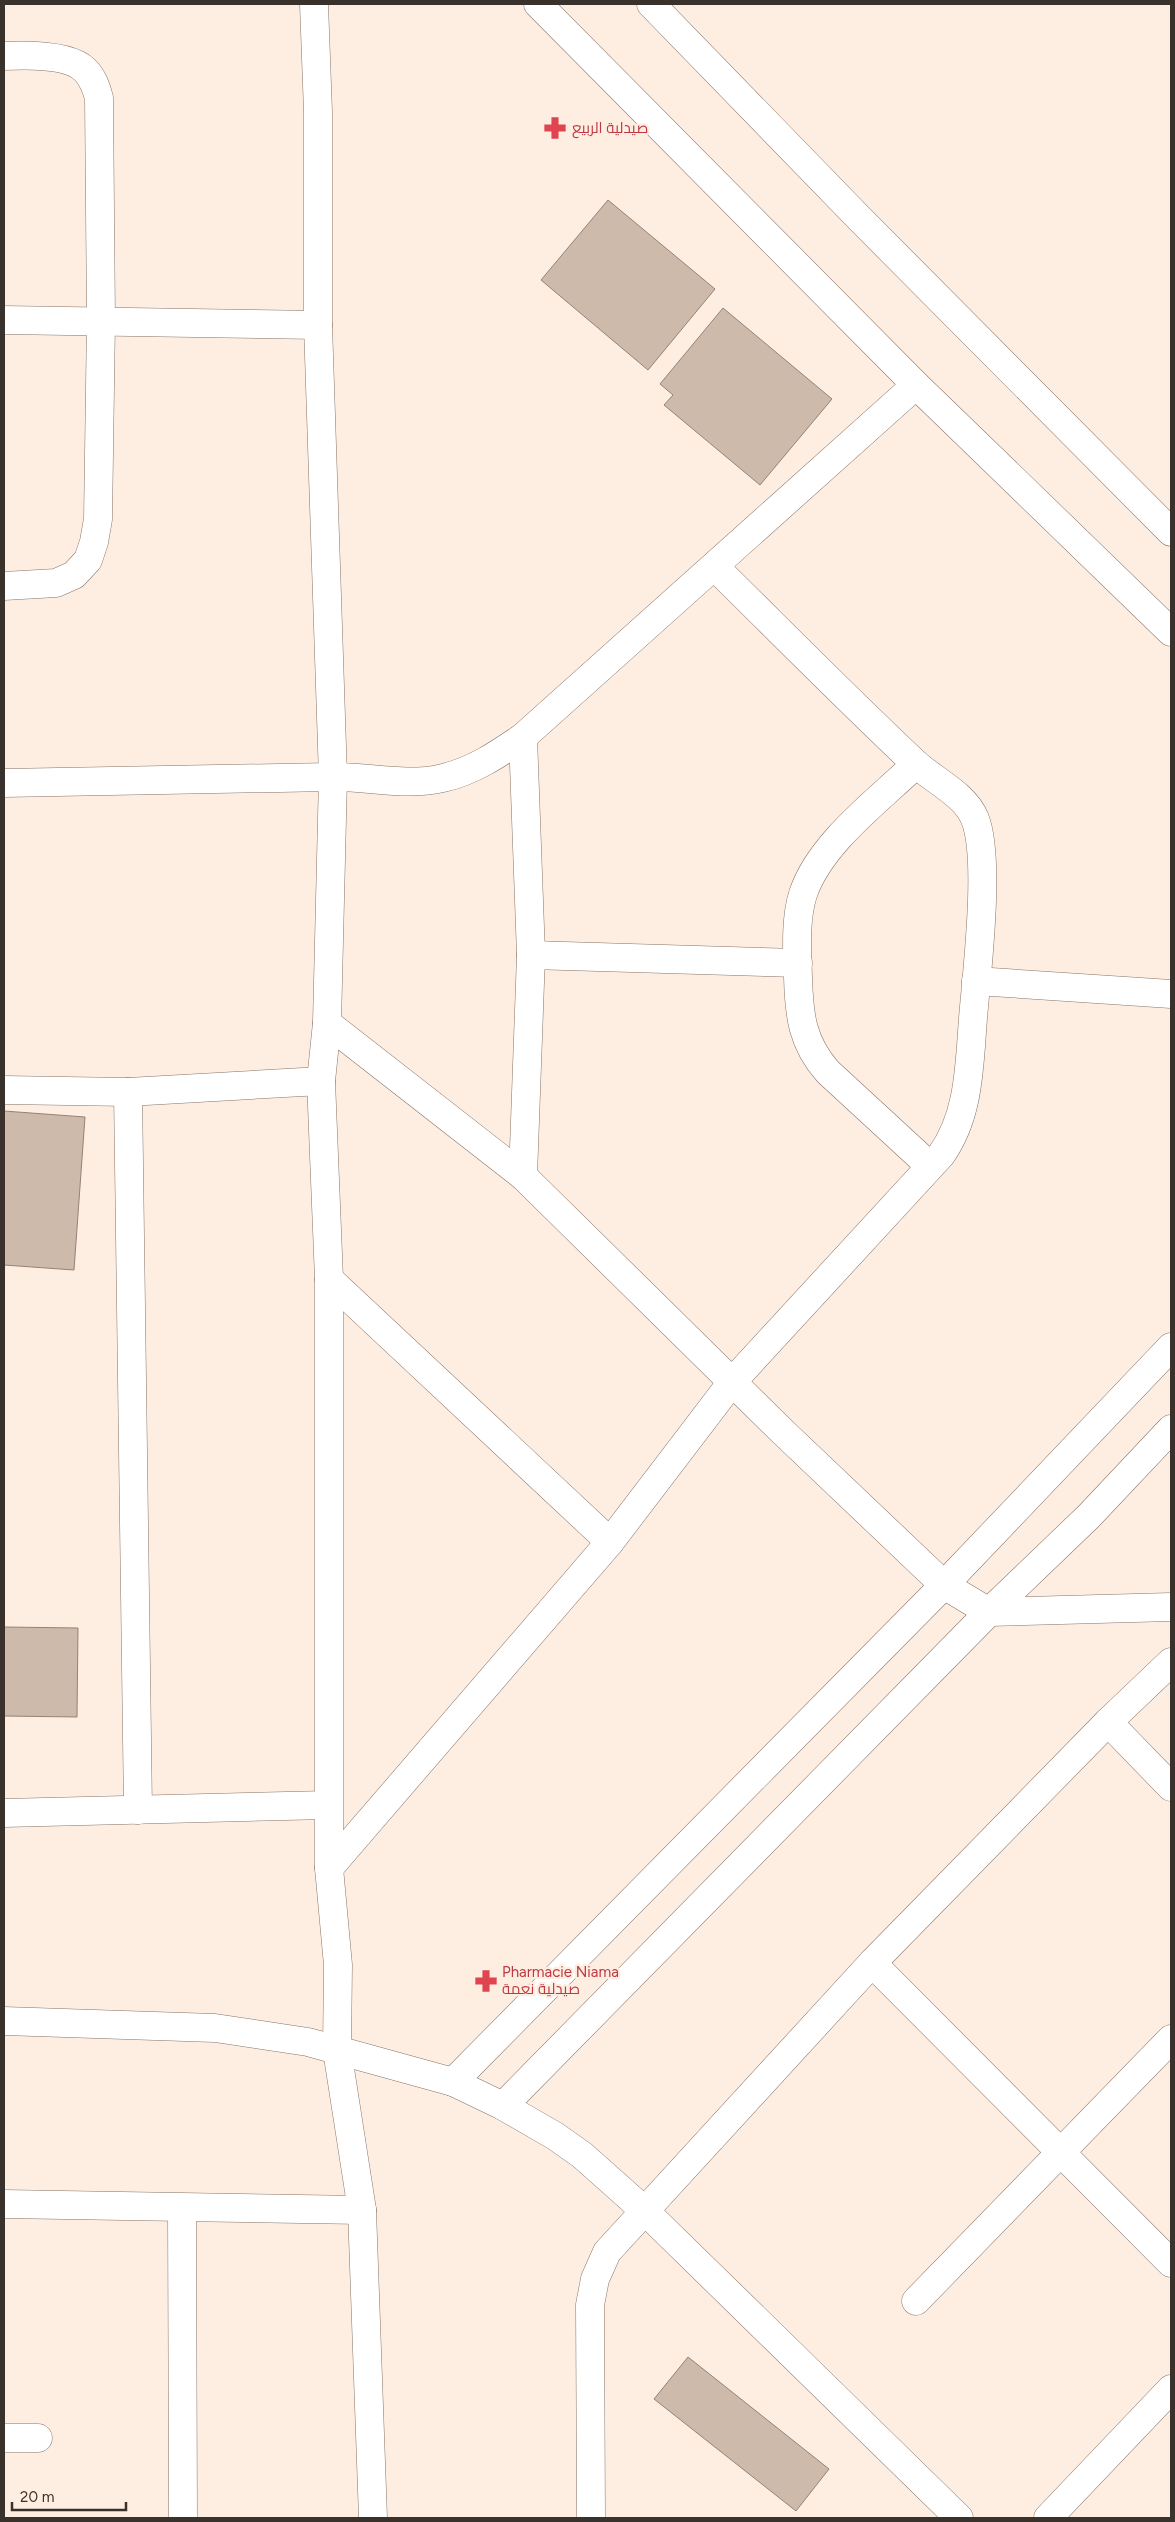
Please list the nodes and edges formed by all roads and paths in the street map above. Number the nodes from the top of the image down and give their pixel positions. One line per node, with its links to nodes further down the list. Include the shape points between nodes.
1 (314, 4): 7 (street, via 318,112)
2 (538, 4): 8 (street)
3 (651, 4): 9 (street)
4 (4, 56): 6 (street, via 35,55 66,61 84,68 94,81 100,98)
5 (4, 320): 6 (street)
6 (101, 321): 7 (street); 11 (street, via 98,519 88,560 74,575 56,583)
7 (318, 325): 15 (street)
8 (916, 385): 10 (street); 12 (street)
9 (1171, 532)
10 (715, 567): 13 (street); 14 (street)
11 (4, 586)
12 (1171, 632)
13 (523, 737): 15 (street, via 486,762 442,778 409,782); 17 (street)
14 (916, 764): 18 (street, via 839,837 816,866 799,909); 19 (street, via 964,803 979,831 982,878)
15 (333, 777): 16 (street); 21 (street)
16 (4, 783)
17 (531, 955): 18 (street); 26 (street)
18 (798, 963): 25 (street, via 801,1018 814,1056 842,1086)
19 (976, 981): 20 (street); 25 (street, via 963,1108 952,1140)
20 (1171, 994)
21 (327, 1023): 22 (street); 26 (street)
22 (321, 1081): 24 (street); 27 (street)
23 (4, 1090): 24 (street)
24 (128, 1092): 39 (street)
25 (930, 1166): 29 (street)
26 (523, 1176): 29 (street)
27 (329, 1278): 31 (street); 38 (street)
28 (1171, 1347): 32 (street)
29 (732, 1382): 31 (street); 32 (street)
30 (1171, 1429): 34 (street, via 1089,1516)
31 (610, 1542): 41 (street)
32 (944, 1585): 34 (street); 46 (street)
33 (1171, 1607): 34 (street)
34 (989, 1612): 47 (street)
35 (1171, 1662): 36 (street)
36 (1108, 1722): 37 (street); 42 (street)
37 (1171, 1787)
38 (328, 1805): 39 (street); 41 (street)
39 (138, 1810): 40 (street)
40 (4, 1813)
41 (329, 1868): 45 (street, via 338,1965)
42 (872, 1963): 48 (street); 52 (street)
43 (4, 2021): 45 (street, via 215,2028 308,2042)
44 (1171, 2039): 48 (street)
45 (337, 2050): 46 (street); 51 (street)
46 (453, 2082): 47 (street)
47 (503, 2106): 52 (street, via 575,2150)
48 (1060, 2152): 53 (street); 54 (street)
49 (4, 2204): 50 (street)
50 (182, 2208): 51 (street); 58 (street)
51 (362, 2210): 59 (street)
52 (646, 2212): 60 (street, via 607,2252 592,2292 589,2326); 61 (street)
53 (1171, 2263)
54 (916, 2301)
55 (1171, 2389): 62 (street)
56 (4, 2438): 57 (street)
57 (38, 2438)
58 (183, 2518)
59 (373, 2518)
60 (591, 2518)
61 (960, 2518)
62 (1048, 2518)

